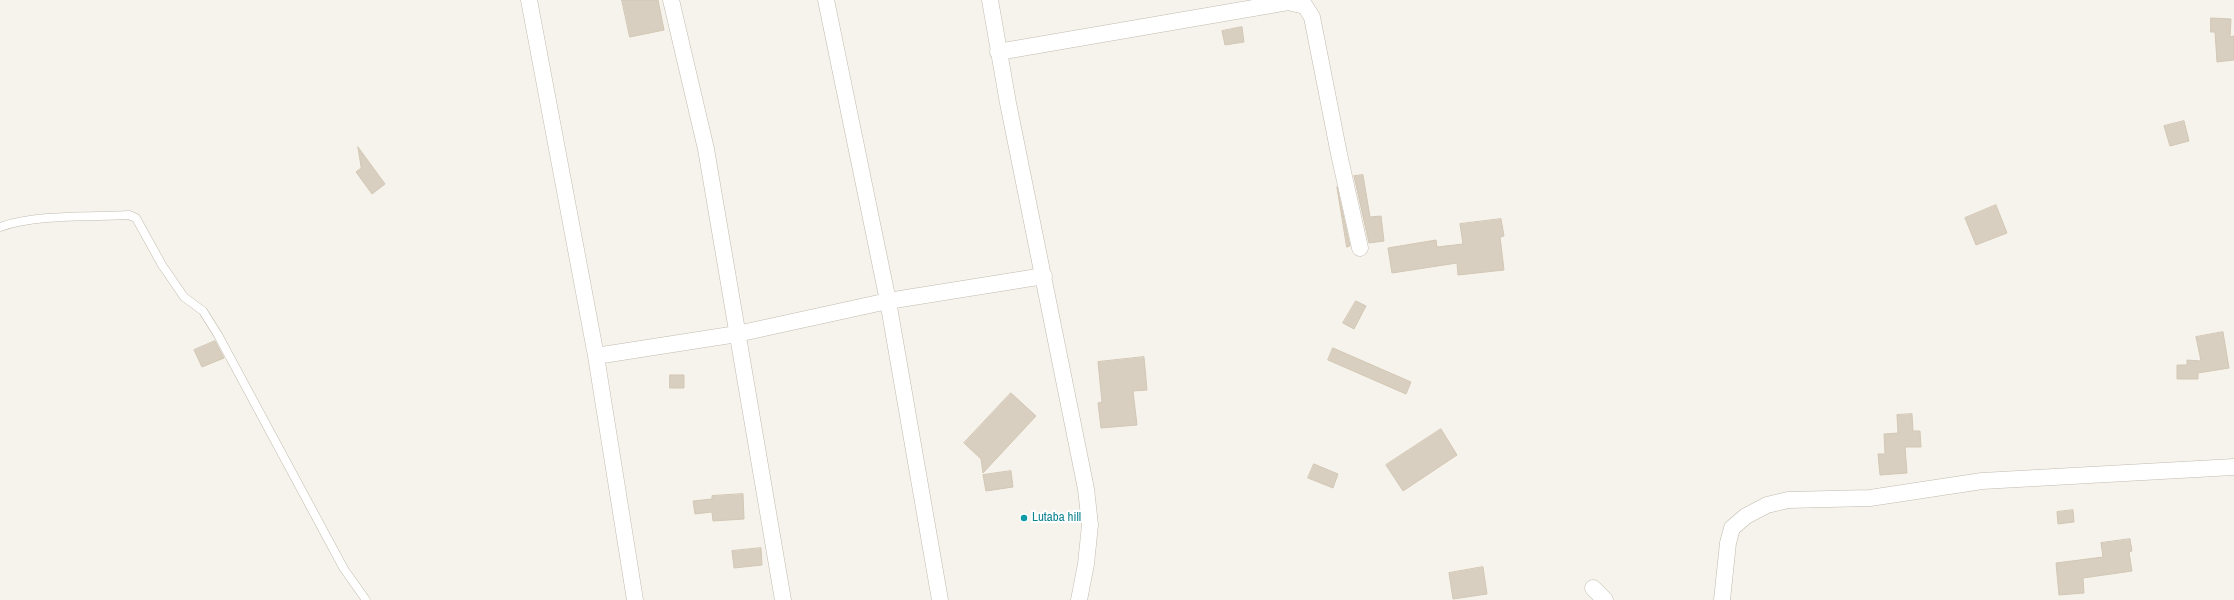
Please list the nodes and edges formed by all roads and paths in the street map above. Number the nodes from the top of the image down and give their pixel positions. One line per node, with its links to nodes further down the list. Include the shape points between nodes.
1 (529, 0): 12 (street)
2 (671, 0): 11 (street, via 706,149)
3 (826, 0): 10 (street)
4 (990, 0): 6 (street)
5 (1288, 1): 6 (street); 8 (street, via 1305,6 1312,17)
6 (998, 52): 9 (street)
7 (0, 227): 15 (lane, via 29,221 70,218 129,215 136,218 162,265 184,297 203,311 218,335 344,569)
8 (1360, 248)
9 (1044, 276): 10 (street); 19 (street, via 1086,489 1090,525)
10 (888, 301): 11 (street); 18 (street)
11 (737, 334): 12 (street); 17 (street)
12 (596, 356): 16 (street)
13 (2234, 467): 21 (street, via 1982,481 1870,498 1781,501 1746,516 1732,528)
14 (1593, 588): 20 (street)
15 (366, 600)
16 (635, 600)
17 (783, 600)
18 (940, 600)
19 (1079, 600)
20 (1605, 600)
21 (1722, 600)

